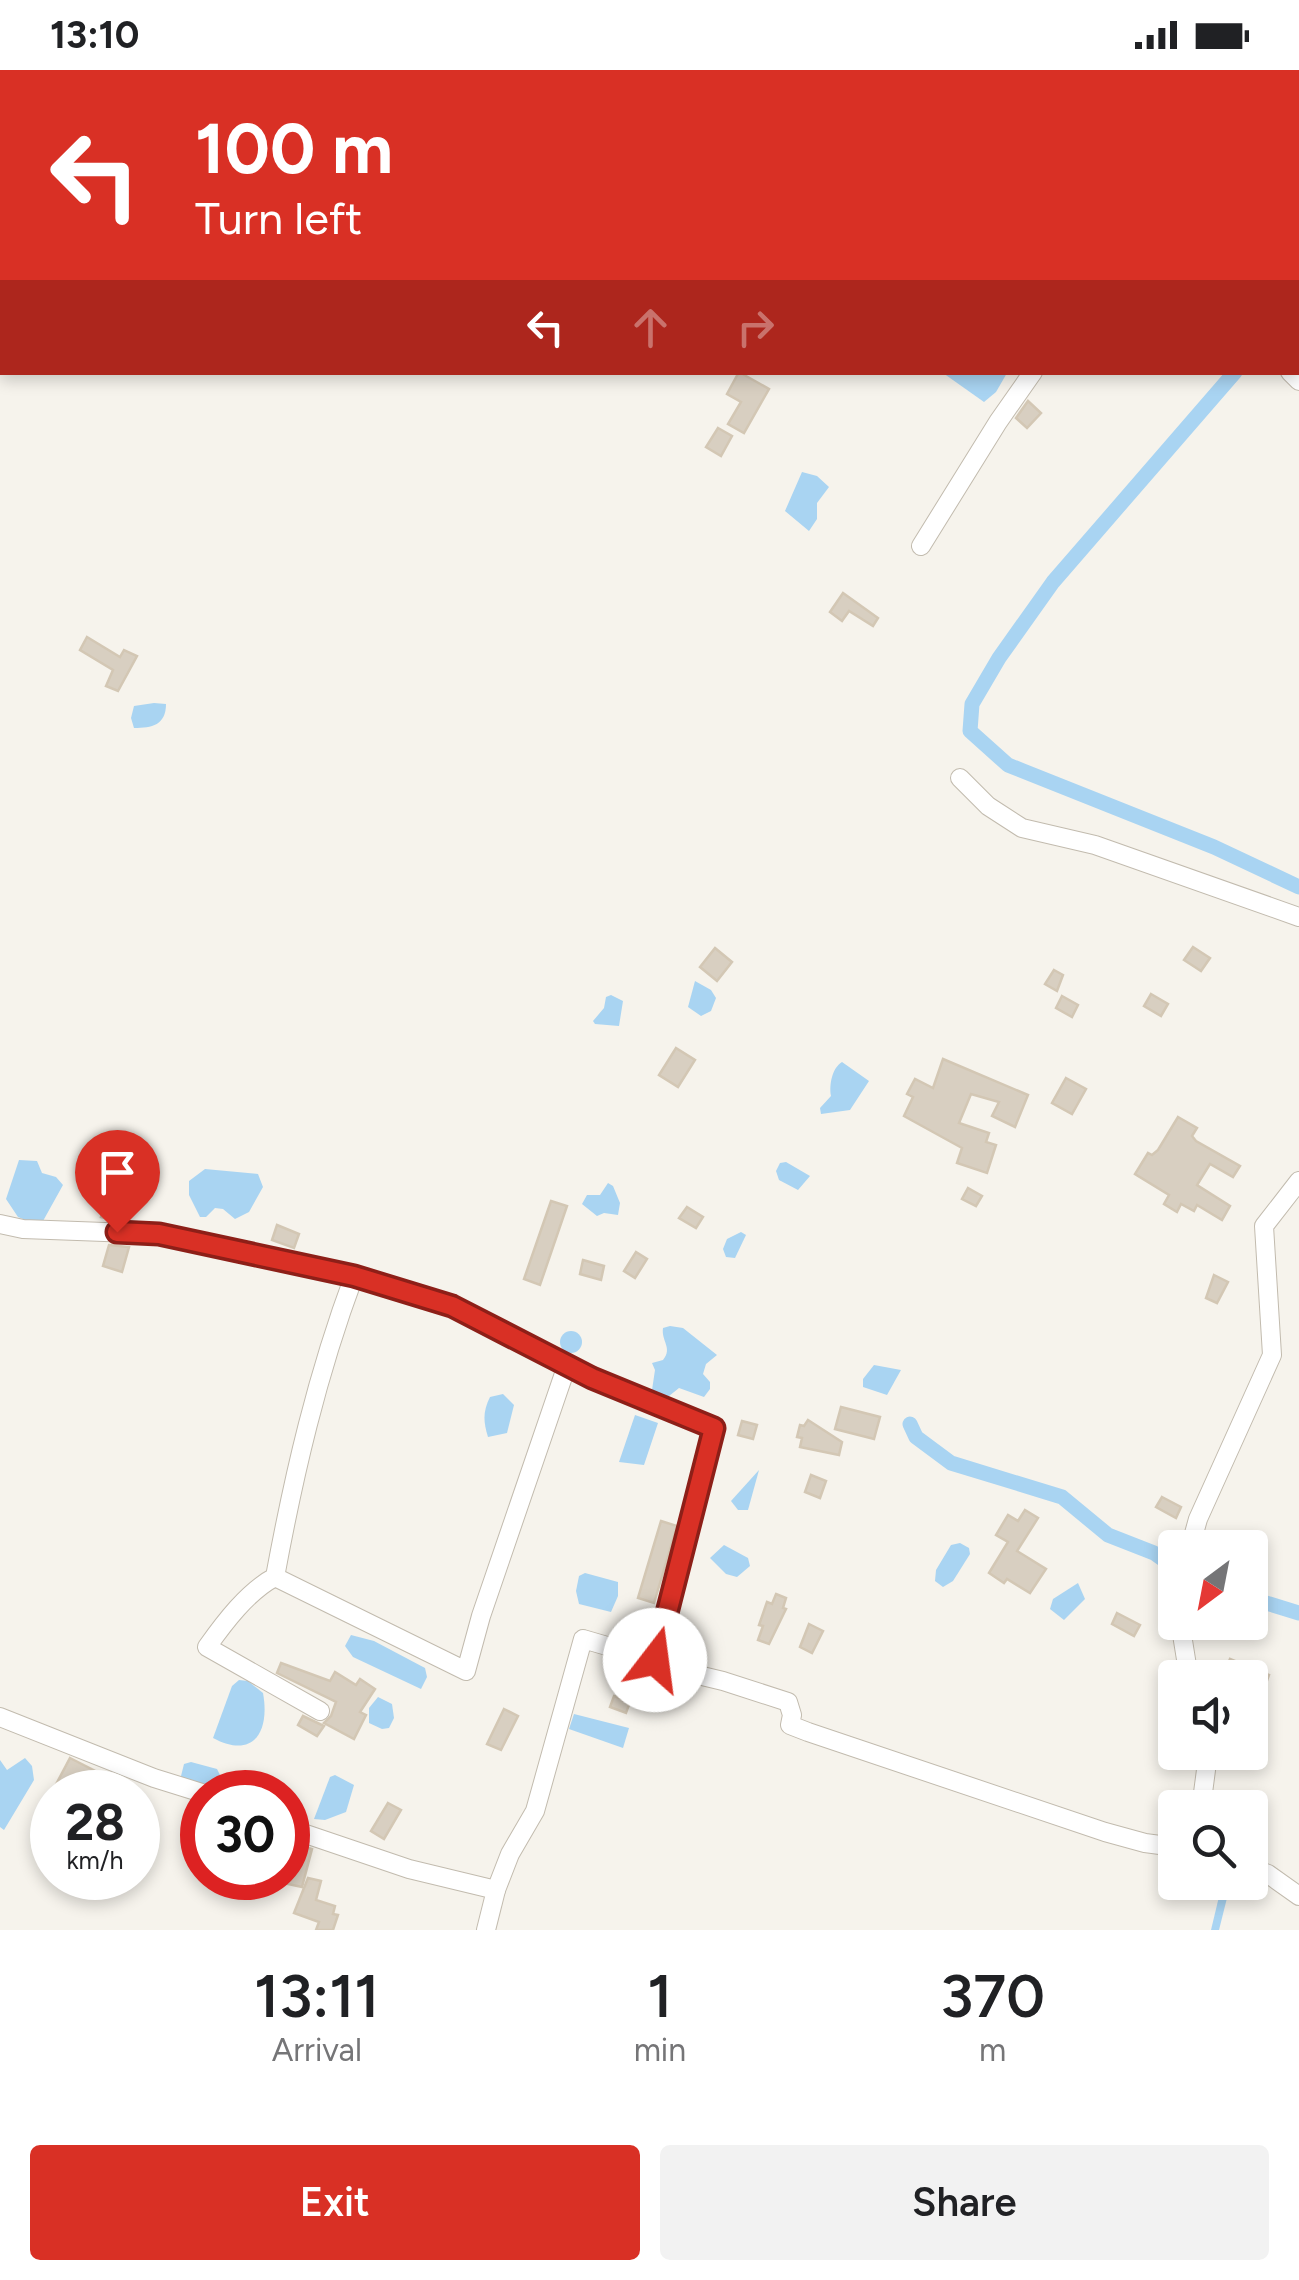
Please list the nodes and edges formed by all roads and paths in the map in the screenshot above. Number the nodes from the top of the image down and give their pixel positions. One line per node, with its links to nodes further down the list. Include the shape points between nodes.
1 (1031, 375): 2 (street)
2 (921, 546)
3 (960, 778): 4 (street, via 1022,828 1094,845)
4 (1299, 917)
5 (1299, 1181): 9 (street, via 1264,1226 1272,1355)
6 (0, 1224): 7 (street, via 159,1234)
7 (354, 1276): 8 (street, via 452,1306); 10 (street, via 294,1470)
8 (567, 1366): 10 (street, via 466,1671); 11 (street, via 714,1428)
9 (1195, 1530)
10 (275, 1577): 12 (street, via 206,1648)
11 (655, 1660): 16 (street, via 788,1702 790,1725 808,1732 1105,1832); 18 (street, via 583,1639 535,1810)
12 (320, 1711)
13 (0, 1717): 14 (street)
14 (180, 1786)
15 (310, 1835): 18 (street)
16 (1158, 1843)
17 (1268, 1874): 19 (street)
18 (496, 1890): 20 (street)
19 (1299, 1896)
20 (486, 1930)

